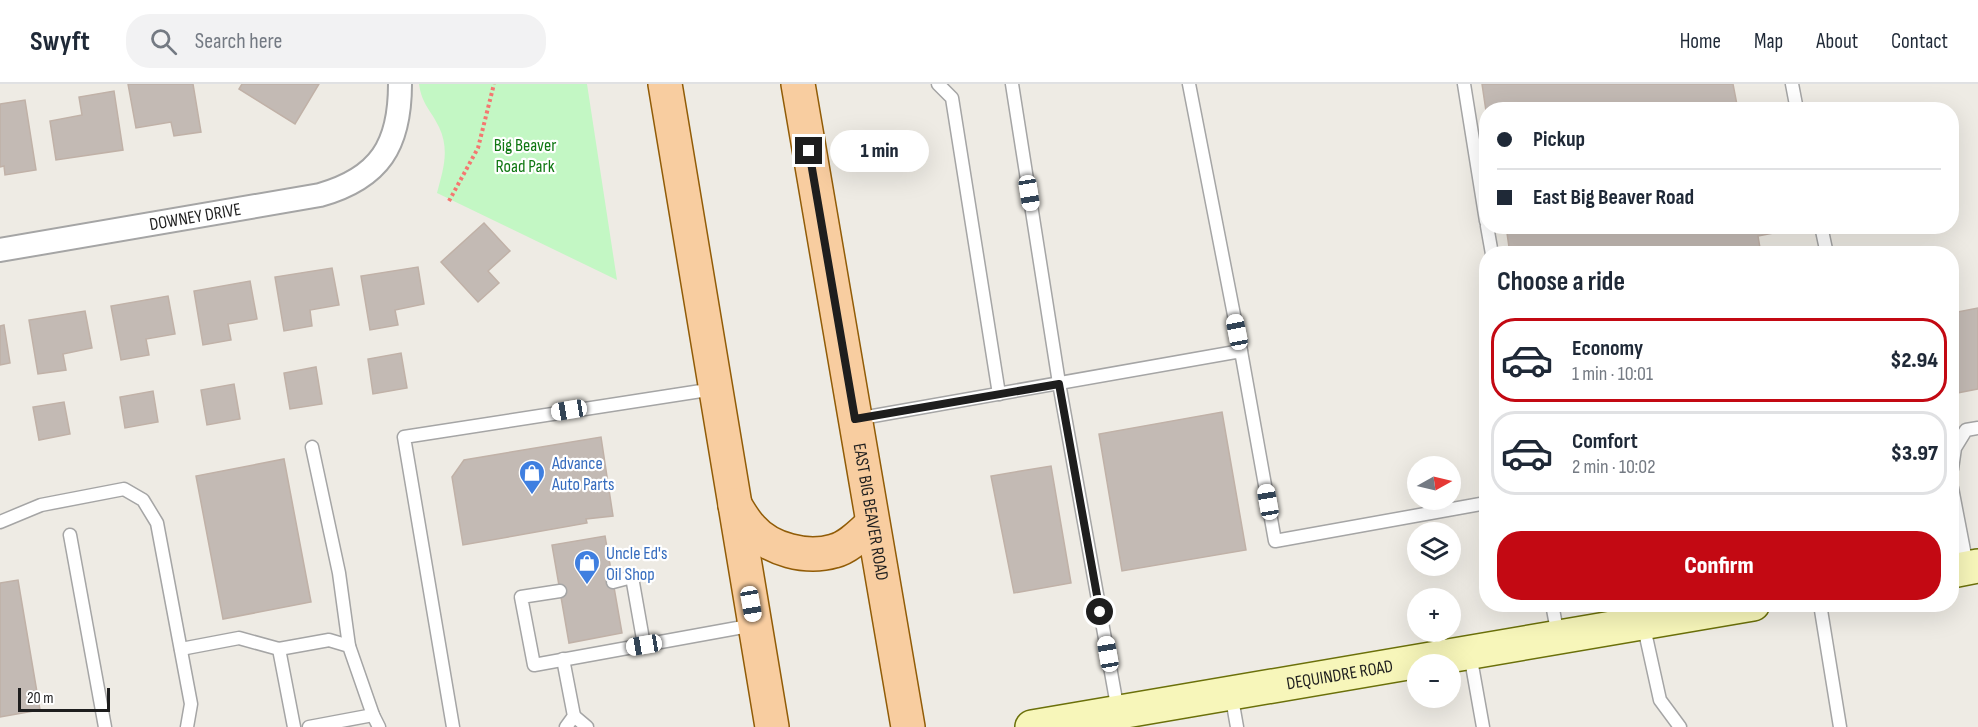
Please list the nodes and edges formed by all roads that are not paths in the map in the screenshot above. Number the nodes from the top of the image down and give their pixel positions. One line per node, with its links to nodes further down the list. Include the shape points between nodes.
1 (400, 84): 11 (street, DOWNEY DRIVE, via 396,133 368,174 345,188)
2 (665, 84): 14 (main road)
3 (798, 84): 16 (main road, EAST BIG BEAVER ROAD)
4 (938, 84): 15 (lane, via 952,98)
5 (1012, 84): 13 (lane)
6 (1189, 84): 12 (lane)
7 (1464, 84): 10 (lane)
8 (1792, 84): 9 (lane)
9 (1795, 102)
10 (1479, 177)
11 (0, 250)
12 (1241, 351): 13 (lane); 21 (lane, via 1275,541)
13 (1059, 384): 15 (lane); 42 (lane)
14 (716, 389): 20 (main road); 50 (lane, via 404,437)
15 (999, 394): 16 (lane)
16 (855, 419): 23 (main road, EAST BIG BEAVER ROAD)
17 (1978, 428): 18 (lane, via 1966,430)
18 (1959, 441)
19 (312, 447): 36 (lane, via 339,573)
20 (734, 503): 23 (main road, via 752,530 792,552 813,555 836,551); 33 (main road)
21 (1479, 504)
22 (0, 522): 37 (lane, via 41,505 124,489 143,500 157,523)
23 (872, 524): 54 (main road, EAST BIG BEAVER ROAD)
24 (1959, 528): 26 (lane)
25 (70, 535): 45 (lane)
26 (1966, 568)
27 (613, 582): 35 (lane, via 632,577)
28 (560, 591): 40 (lane, via 521,597 534,665)
29 (1553, 612): 34 (lane)
30 (1707, 612): 32 (main road, DEQUINDRE ROAD)
31 (1821, 612): 59 (lane)
32 (1643, 623): 34 (main road, DEQUINDRE ROAD); 58 (lane, via 1660,700)
33 (755, 625): 35 (lane); 53 (main road)
34 (1558, 638): 39 (main road, DEQUINDRE ROAD)
35 (644, 645): 40 (lane)
36 (349, 646): 38 (lane, via 329,639); 43 (lane)
37 (181, 649): 38 (lane, via 239,638); 46 (lane, via 190,704)
38 (279, 649): 47 (lane)
39 (1470, 653): 41 (main road, DEQUINDRE ROAD); 57 (lane)
40 (563, 659): 44 (lane)
41 (1231, 693): 42 (main road, DEQUINDRE ROAD); 56 (lane)
42 (1130, 713): 55 (main road, DEQUINDRE ROAD)
43 (373, 715): 48 (lane); 49 (lane)
44 (574, 716): 51 (lane); 52 (lane)
45 (105, 727)
46 (187, 727)
47 (294, 727)
48 (309, 727)
49 (380, 727)
50 (453, 727)
51 (566, 727)
52 (587, 727)
53 (772, 727)
54 (908, 727)
55 (1032, 727)
56 (1238, 727)
57 (1483, 727)
58 (1680, 727)
59 (1840, 727)

